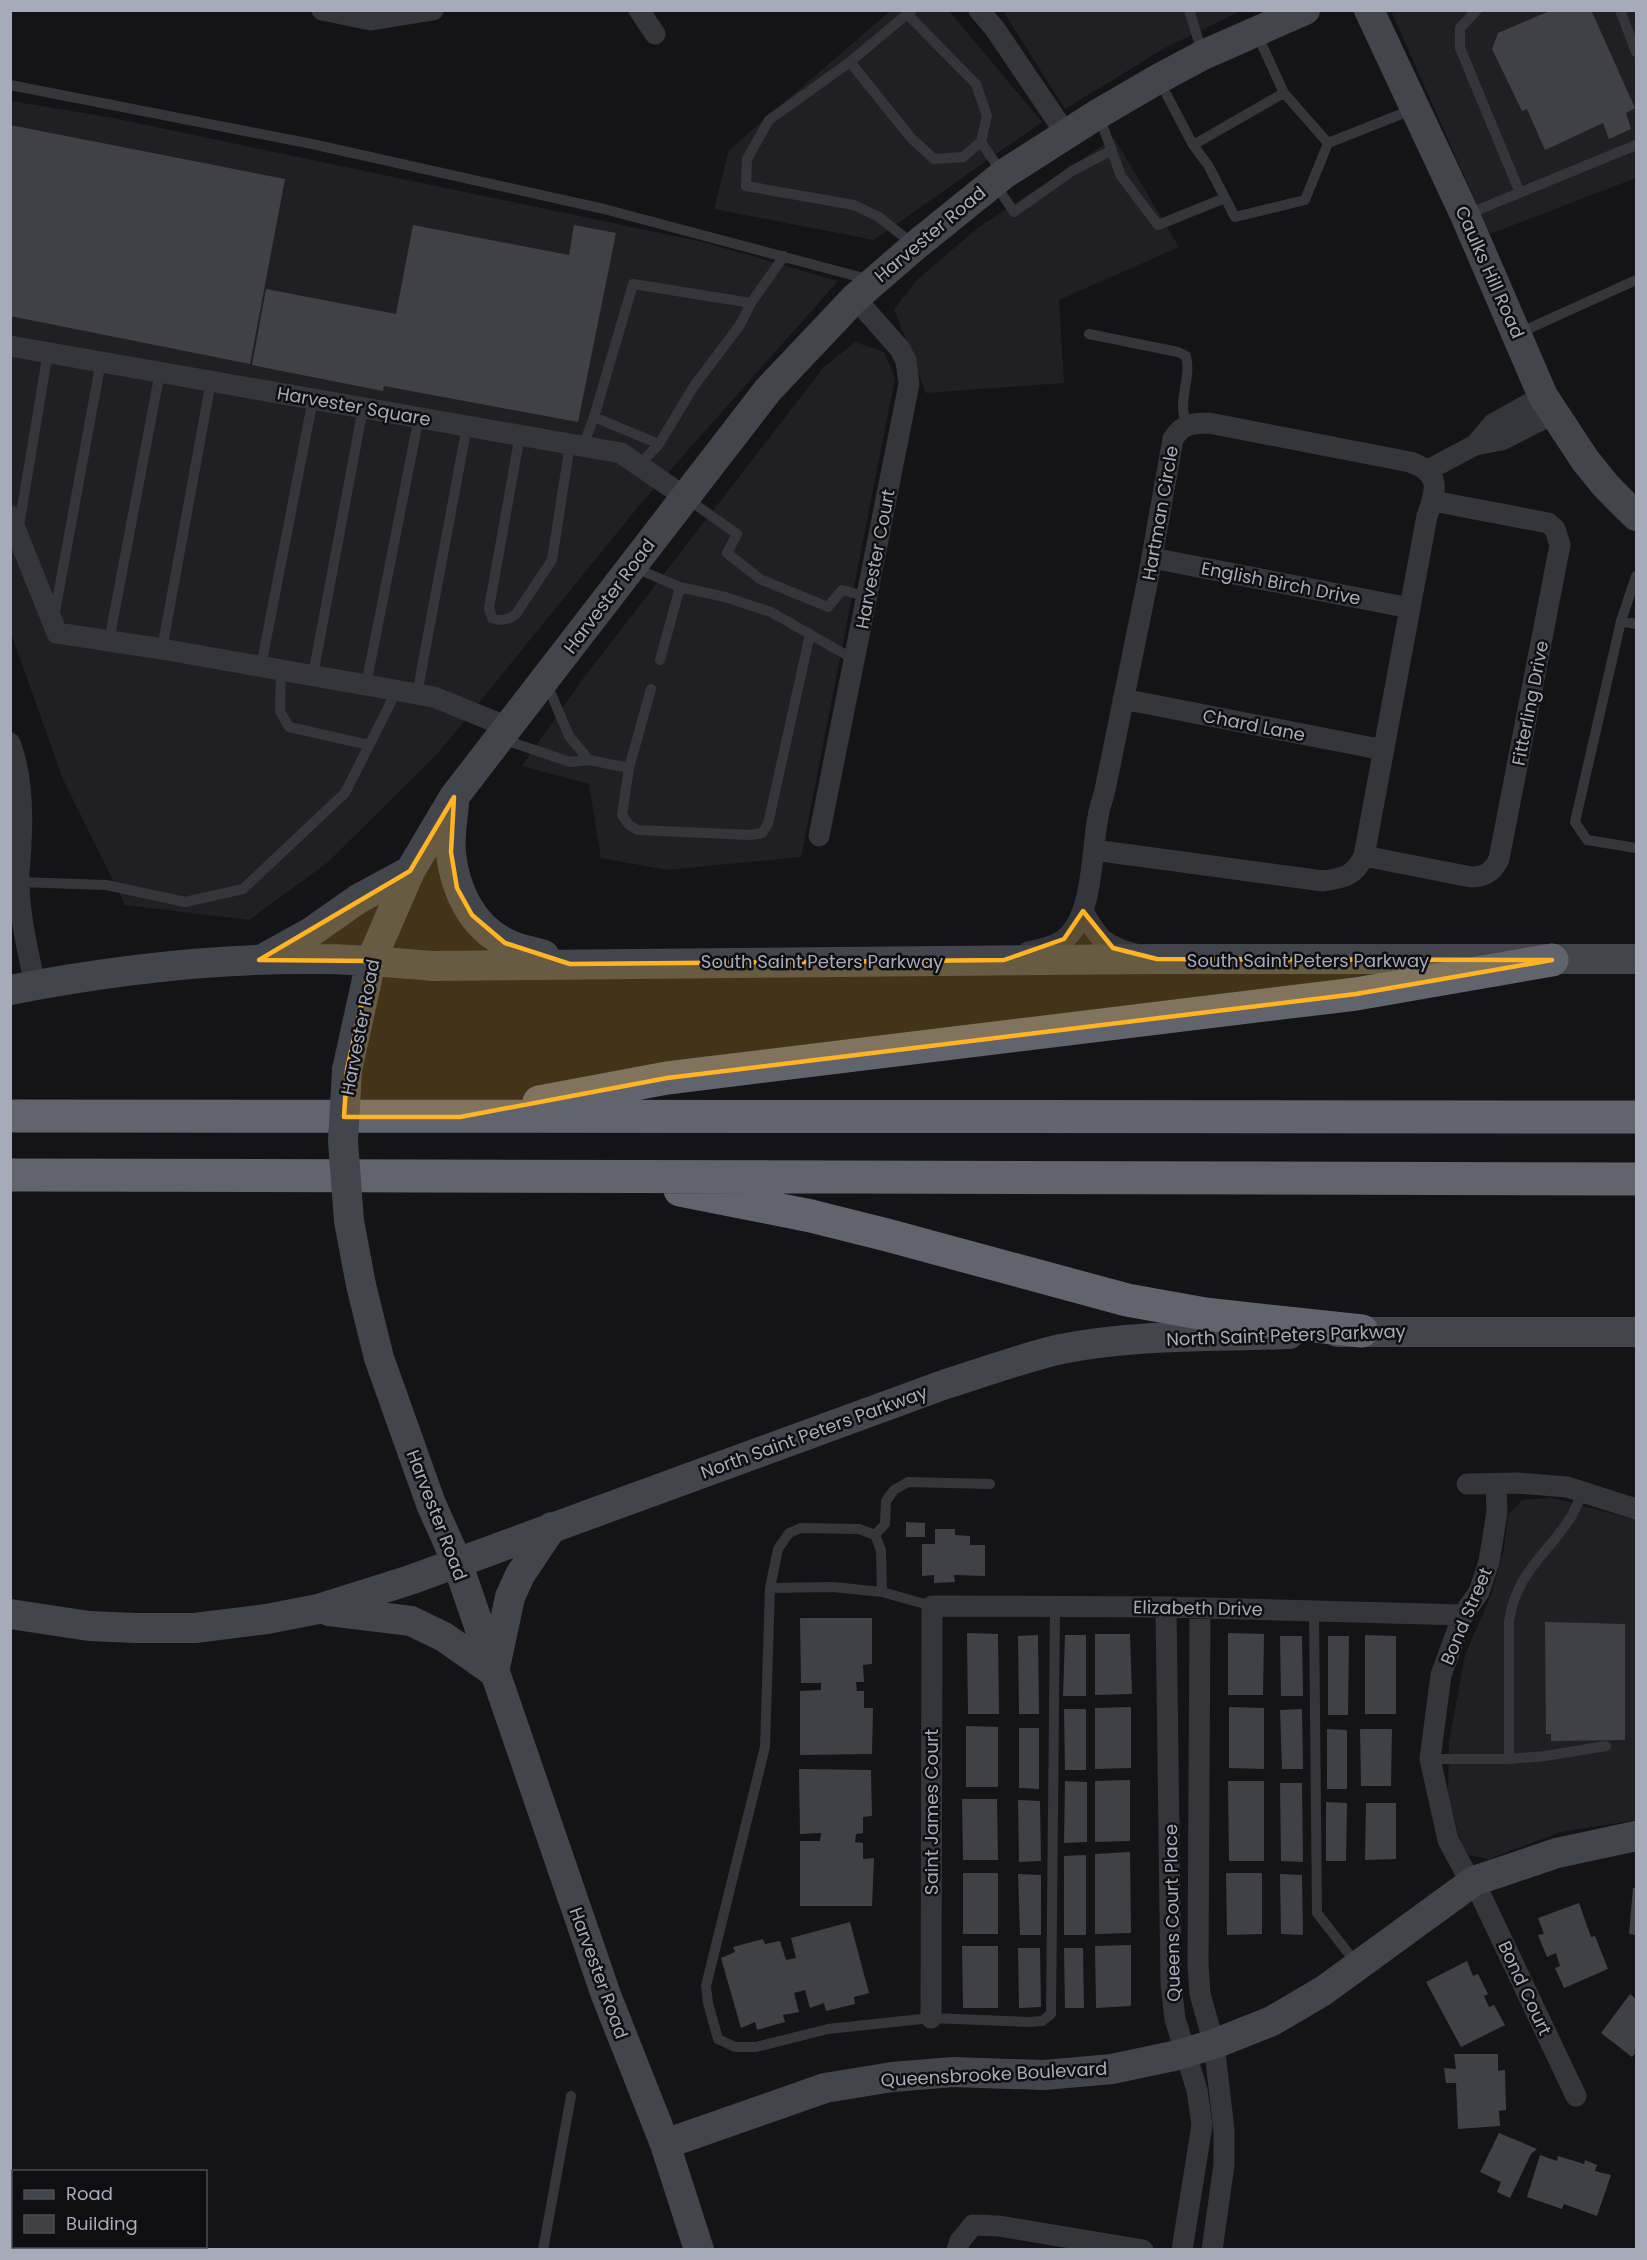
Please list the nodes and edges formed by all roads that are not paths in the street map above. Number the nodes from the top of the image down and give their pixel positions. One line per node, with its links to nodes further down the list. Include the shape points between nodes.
1 (322, 10): 2 (street, via 371,20)
2 (433, 10)
3 (639, 10): 12 (street)
4 (979, 10): 21 (street)
5 (1189, 10): 14 (lane)
6 (1305, 10): 11 (main road, Harvester Road)
7 (1369, 10): 19 (main road, Caulks Hill Road)
8 (1477, 10): 28 (lane, via 1460,28 1460,48)
9 (1620, 10): 13 (lane)
10 (910, 13): 15 (lane); 22 (lane, via 976,84 987,116)
11 (1274, 22): 14 (main road, Harvester Road); 18 (lane)
12 (655, 34)
13 (1636, 52)
14 (1203, 56): 16 (main road, Harvester Road)
15 (850, 62): 22 (lane, via 911,138 934,159 963,157); 31 (lane, via 769,120 747,159 746,186 854,205 879,217)
16 (1158, 79): 20 (main road, Harvester Road); 24 (lane)
17 (10, 85): 32 (lane, via 312,144 604,209)
18 (1284, 93): 23 (lane); 24 (lane)
19 (1415, 109): 23 (lane); 30 (main road, Caulks Hill Road)
20 (1098, 114): 21 (main road, Harvester Road); 26 (lane)
21 (1066, 134): 27 (main road, Harvester Road)
22 (981, 142): 27 (lane)
23 (1328, 144): 29 (lane, via 1305,200 1235,217)
24 (1193, 145): 29 (lane)
25 (1636, 145): 28 (lane)
26 (1112, 150): 27 (lane, via 1072,171 1014,212); 29 (lane, via 1121,176 1158,225)
27 (999, 178): 31 (main road, Harvester Road)
28 (1520, 193): 30 (lane)
29 (1225, 198)
30 (1465, 215): 37 (main road, Caulks Hill Road)
31 (915, 246): 34 (main road, Harvester Road)
32 (784, 256): 34 (lane); 35 (lane)
33 (1636, 280): 37 (lane)
34 (865, 290): 55 (main road, Harvester Road, via 768,390); 63 (street, Harvester Court, via 906,361 909,384)
35 (752, 303): 47 (lane, via 633,284); 51 (lane)
36 (1089, 334): 48 (lane, via 1178,352 1186,357 1182,406)
37 (1518, 334): 44 (main road, Caulks Hill Road)
38 (10, 345): 39 (street, Harvester Square)
39 (48, 352): 40 (street, Harvester Square); 58 (lane)
40 (101, 362): 41 (street, Harvester Square); 66 (lane)
41 (160, 372): 42 (street, Harvester Square); 69 (lane)
42 (211, 381): 43 (street, Harvester Square); 70 (lane)
43 (313, 399): 45 (street, Harvester Square); 73 (lane)
44 (1548, 405): 54 (street, via 1502,440 1475,445); 57 (main road, Caulks Hill Road, via 1585,460)
45 (363, 408): 46 (street, Harvester Square); 74 (lane)
46 (418, 417): 49 (street, Harvester Square); 76 (lane)
47 (594, 417): 51 (lane); 52 (lane)
48 (1187, 425): 54 (street, Hartman Circle, via 1231,427 1410,462); 59 (street, Hartman Circle, via 1180,427 1173,439)
49 (467, 426): 50 (street, Harvester Square); 78 (lane)
50 (520, 435): 52 (street, Harvester Square); 52 (lane, via 489,608 492,618 497,620 509,620 516,614 552,560)
51 (659, 444): 53 (lane)
52 (576, 445): 53 (street, Harvester Square, via 621,453)
53 (639, 465): 55 (street, Harvester Square)
54 (1428, 470): 56 (street, via 1435,485)
55 (685, 497): 60 (main road, Harvester Road); 63 (lane, via 737,534 727,553 760,579 828,607 842,590)
56 (1433, 501): 64 (street); 90 (street, Fitterling Drive, via 1548,523 1555,529 1560,544 1499,859 1488,874 1471,877)
57 (1636, 516)
58 (14, 525): 66 (street)
59 (1152, 558): 64 (street, English Birch Drive); 79 (street, Hartman Circle)
60 (632, 566): 62 (lane); 75 (main road, Harvester Road)
61 (1636, 576): 65 (lane)
62 (680, 587): 68 (lane, via 771,612); 71 (lane)
63 (868, 597): 72 (street, Harvester Court)
64 (1410, 608): 83 (street)
65 (1621, 621): 67 (lane); 88 (lane, via 1575,822 1587,840)
66 (53, 623): 69 (street, via 57,633)
67 (1636, 624)
68 (810, 634): 72 (lane); 85 (lane, via 768,824 762,833 638,830 622,815)
69 (109, 641): 70 (street)
70 (162, 649): 73 (street)
71 (660, 660)
72 (855, 660): 87 (street, Harvester Court)
73 (271, 668): 74 (street); 82 (lane, via 280,711 289,727)
74 (313, 675): 76 (street)
75 (545, 679): 80 (main road, Harvester Road); 84 (lane, via 569,736)
76 (366, 685): 78 (street)
77 (651, 689): 85 (lane)
78 (407, 692): 80 (street, via 434,697); 82 (lane)
79 (1123, 699): 83 (street, Chard Lane); 89 (street, Hartman Circle)
80 (503, 733): 84 (lane, via 570,762); 86 (main road, Harvester Road)
81 (10, 743): 92 (street, via 21,794)
82 (369, 745): 92 (lane, via 345,793 243,889 185,902 106,885)
83 (1384, 750): 90 (street)
84 (589, 760): 85 (lane)
85 (629, 768)
86 (454, 797): 91 (main road, Harvester Road); 100 (main road, via 451,852 457,888 472,915 505,943)
87 (819, 836)
88 (1636, 848)
89 (1094, 850): 90 (street, via 1323,881 1342,879 1358,869); 93 (street, Hartman Circle)
90 (1364, 856)
91 (410, 871): 96 (main road, via 358,898 288,946); 99 (main road, Harvester Road)
92 (18, 882): 101 (street)
93 (1083, 911): 94 (street, via 1092,928 1113,948); 97 (street, Hartman Circle, via 1064,939 1051,947)
94 (1157, 959): 97 (main road, South Saint Peters Parkway); 98 (main road, South Saint Peters Parkway)
95 (1636, 959): 98 (main road, South Saint Peters Parkway)
96 (259, 960): 99 (main road, South Saint Peters Parkway); 101 (main road, South Saint Peters Parkway, via 180,965)
97 (1004, 960): 100 (main road, South Saint Peters Parkway)
98 (1552, 960): 103 (highway, via 1356,994 667,1078)
99 (371, 961): 100 (main road, South Saint Peters Parkway, via 433,966); 117 (main road, Harvester Road, bridge, via 347,1071 343,1141 349,1221 379,1358)
100 (570, 964)
101 (23, 987)
102 (10, 1116): 103 (highway)
103 (460, 1117): 104 (highway)
104 (1636, 1117)
105 (10, 1175): 106 (highway)
106 (611, 1176): 107 (highway); 108 (highway, via 811,1216 1127,1300 1205,1314)
107 (1636, 1179)
108 (1362, 1331): 109 (main road, North Saint Peters Parkway); 115 (main road, North Saint Peters Parkway, via 1121,1340 1060,1350 943,1385)
109 (1636, 1332)
110 (990, 1484): 116 (lane, via 908,1482 894,1490 886,1501 885,1524)
111 (1467, 1484): 112 (street)
112 (1496, 1484): 113 (street, via 1567,1487); 127 (street, Bond Street, via 1497,1512 1489,1562 1479,1592)
113 (1584, 1492): 114 (street); 131 (lane, via 1570,1518 1535,1560 1511,1605)
114 (1636, 1509)
115 (552, 1527): 117 (main road, North Saint Peters Parkway); 128 (main road, via 510,1597)
116 (875, 1535): 118 (lane, via 859,1529 801,1528 789,1533 778,1549); 119 (lane, via 881,1550)
117 (456, 1562): 124 (main road, North Saint Peters Parkway); 128 (main road, Harvester Road)
118 (770, 1588): 119 (lane, via 833,1587); 135 (lane, via 765,1747 706,1986 718,2039 735,2047 756,2047 828,2029)
119 (882, 1592): 120 (lane)
120 (932, 1606): 121 (street, Elizabeth Drive); 135 (street, Saint James Court)
121 (1055, 1607): 122 (street, Elizabeth Drive); 135 (lane, via 1052,2013 1042,2021 1029,2022)
122 (1166, 1607): 123 (street, Elizabeth Drive); 137 (street, Queens Court Place, via 1171,1984 1175,2019)
123 (1200, 1608): 125 (street, Elizabeth Drive); 136 (street, Queens Court Place, via 1198,1964 1200,1994)
124 (318, 1609): 126 (main road, North Saint Peters Parkway, via 195,1628 89,1626); 128 (main road, via 411,1621 444,1637)
125 (1314, 1610): 127 (street, Elizabeth Drive); 134 (lane, via 1317,1913)
126 (10, 1614)
127 (1463, 1615): 130 (street, Bond Street, via 1441,1675)
128 (494, 1672): 140 (main road, Harvester Road, via 606,1995)
129 (1606, 1746): 131 (lane)
130 (1430, 1759): 131 (lane); 133 (street, Bond Street, via 1448,1840)
131 (1509, 1759)
132 (1636, 1836): 133 (main road, Queensbrooke Boulevard, via 1557,1853)
133 (1474, 1881): 134 (main road, Queensbrooke Boulevard); 139 (street, Bond Court)
134 (1359, 1966): 136 (main road, Queensbrooke Boulevard, via 1272,2021)
135 (930, 2018)
136 (1214, 2044): 137 (main road, Queensbrooke Boulevard); 147 (street, Queens Court Place, via 1224,2165)
137 (1185, 2053): 140 (main road, Queensbrooke Boulevard, via 1112,2069 1044,2075 953,2072 825,2088); 146 (street, Queens Court Place, via 1197,2090 1202,2125)
138 (571, 2096): 142 (lane)
139 (1576, 2096)
140 (665, 2144): 143 (main road, Harvester Road)
141 (1076, 2244): 144 (street, via 999,2226 973,2226); 145 (street)
142 (543, 2250)
143 (699, 2250)
144 (957, 2250)
145 (1143, 2250)
146 (1182, 2250)
147 (1212, 2250)

